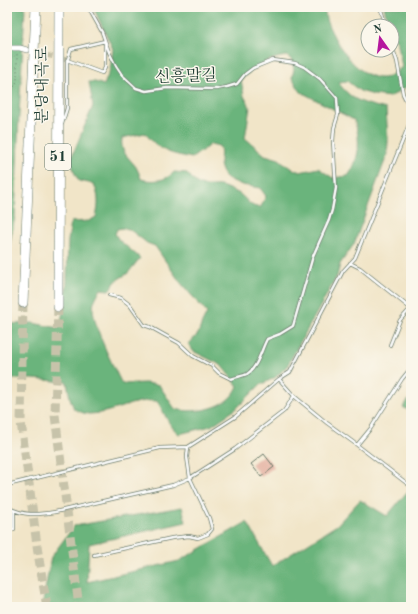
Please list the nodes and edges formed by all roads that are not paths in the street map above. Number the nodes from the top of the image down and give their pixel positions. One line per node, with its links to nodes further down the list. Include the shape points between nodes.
1 (36, 7): 16 (highway, 분당내곡로 / 51)
2 (59, 7): 13 (highway, 분당내곡로 / 51)
3 (88, 7): 6 (lane, 신흥말길)
4 (381, 10): 5 (lane)
5 (384, 18)
6 (105, 41): 10 (lane, via 71,49); 10 (lane, via 105,68 102,72); 15 (lane, 신흥말길, via 122,75 136,88 146,91 166,88 227,88 237,84 245,74 265,62 273,60 295,63 320,79 337,98 338,115 334,128 336,188 332,210 313,256 293,326 267,339 257,361 247,374 231,379 218,373 179,343 144,325 130,305 121,298)
7 (7, 46): 8 (street)
8 (27, 50)
9 (396, 58): 11 (lane, via 403,94)
10 (67, 60): 13 (lane, via 67,108)
11 (411, 104)
12 (411, 120): 14 (lane)
13 (58, 138): 17 (highway, 분당내곡로 / 51)
14 (350, 263): 18 (lane); 22 (lane, via 342,271 290,372)
15 (109, 294)
16 (23, 303)
17 (58, 307)
18 (411, 308): 19 (lane); 20 (lane, via 400,320)
19 (411, 313)
20 (390, 345)
21 (411, 368): 24 (lane)
22 (279, 379): 23 (lane); 25 (lane, via 235,416)
23 (294, 396): 24 (lane); 26 (lane, via 278,416 235,449)
24 (357, 445): 28 (lane)
25 (188, 447): 26 (lane); 27 (lane, via 160,448)
26 (190, 478): 30 (lane, via 173,485 55,512 24,514); 32 (lane, via 209,518 212,529 208,534 198,538 172,538)
27 (7, 485)
28 (409, 486)
29 (7, 507): 30 (lane)
30 (14, 511): 31 (lane, via 14,529)
31 (7, 531)
32 (94, 555)

